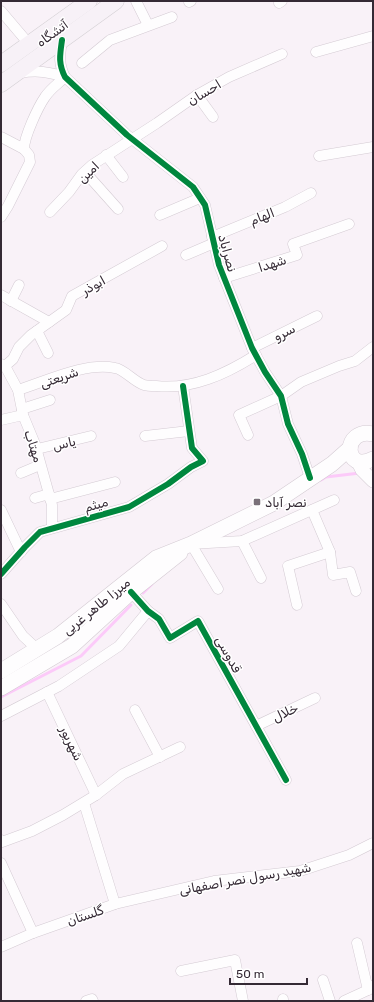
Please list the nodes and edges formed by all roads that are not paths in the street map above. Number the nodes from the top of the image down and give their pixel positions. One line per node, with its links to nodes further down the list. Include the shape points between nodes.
1 (89, 1): 9 (main road, آتشگاه)
2 (116, 1): 8 (main road, آتشگاه)
3 (136, 1): 6 (street)
4 (1, 11): 9 (street)
5 (172, 17): 6 (street)
6 (148, 25): 12 (street, via 110,40)
7 (373, 36): 10 (street)
8 (62, 40): 14 (main road, آتشگاه); 15 (street, via 60,67)
9 (29, 44): 13 (main road, آتشگاه)
10 (316, 52)
11 (282, 54): 17 (street, احسان, via 229,77)
12 (82, 63)
13 (1, 64)
14 (14, 74): 15 (street, via 32,71); 16 (main road, آتشگاه)
15 (65, 77): 20 (street, نصراباد); 22 (street, via 45,96 24,142)
16 (1, 84)
17 (197, 95): 18 (street); 20 (street, احسان)
18 (213, 117)
19 (1, 137): 22 (street)
20 (132, 139): 23 (street, امین); 28 (street, نصراباد, via 193,187)
21 (373, 147): 24 (street)
22 (24, 149): 32 (street, via 30,155 30,162)
23 (106, 155): 25 (street, امین); 26 (street)
24 (319, 156)
25 (84, 172): 29 (street); 30 (street, امین)
26 (123, 177)
27 (311, 193): 34 (street, الهام)
28 (200, 198): 31 (street); 34 (street, نصراباد, via 205,205)
29 (118, 209)
30 (50, 212)
31 (160, 215)
32 (1, 216)
33 (350, 224): 37 (street, شهدا, via 293,244 297,255)
34 (213, 240): 36 (street, الهام); 37 (street, نصراباد)
35 (162, 246): 42 (street, ابوذر, via 72,296 66,310)
36 (186, 255)
37 (224, 278): 45 (street, نصراباد)
38 (18, 285): 40 (street)
39 (1, 295): 40 (street)
40 (11, 301): 42 (street)
41 (316, 316): 45 (street, سرو)
42 (50, 322): 43 (street, ابوذر)
43 (37, 331): 46 (street); 47 (street, ابوذر, via 19,346 13,359)
44 (373, 347): 50 (street, via 356,361 301,382)
45 (254, 351): 48 (street, شریعتی, via 238,366 212,378); 50 (street, نصراباد)
46 (48, 352)
47 (3, 365): 49 (street, مهتاب)
48 (183, 386): 49 (street, شریعتی, via 144,385 117,368 102,367 80,368); 54 (street)
49 (18, 390): 52 (street, مهتاب)
50 (281, 396): 56 (street, via 239,415); 64 (street, نصراباد, via 288,424)
51 (50, 400): 52 (street)
52 (23, 412): 53 (street); 59 (street, مهتاب)
53 (1, 420)
54 (189, 431): 58 (street); 71 (street, میثم, via 192,448 203,460 129,507)
55 (373, 434): 62 (main road, میرزا طاهر غربی, via 361,434 351,443)
56 (248, 435)
57 (91, 436): 59 (street, یاس)
58 (145, 436)
59 (37, 449): 61 (street, مهتاب)
60 (373, 459): 62 (main road)
61 (40, 465): 63 (street); 66 (street, مهتاب)
62 (360, 466): 64 (main road, میرزا طاهر غربی, via 332,464)
63 (21, 473)
64 (310, 478): 73 (main road, میرزا طاهر غربی, via 274,503)
65 (115, 482): 66 (street)
66 (50, 496): 67 (street); 71 (street, مهتاب)
67 (35, 498)
68 (334, 500): 70 (street)
69 (1, 510): 74 (street)
70 (312, 510): 72 (street); 75 (street)
71 (52, 528): 74 (street, میثم, via 40,532)
72 (242, 541): 73 (street); 77 (street)
73 (191, 544): 78 (street); 80 (main road, میرزا طاهر غربی); 84 (main road, میرزا طاهر غربی, via 156,558 58,636)
74 (21, 552): 76 (street, میثم)
75 (330, 552): 79 (street, via 333,575 350,572); 82 (street, via 288,566)
76 (1, 574)
77 (261, 578)
78 (218, 589)
79 (356, 590)
80 (131, 592): 83 (street, قدوسی); 86 (main road, میرزا طاهر غربی, via 72,646)
81 (1, 604): 84 (street, via 23,636)
82 (297, 605)
83 (148, 611): 87 (street, via 119,646); 91 (street, قدوسی, via 160,619 170,638 198,621)
84 (37, 649): 85 (main road, میرزا طاهر غربی)
85 (1, 671)
86 (1, 688)
87 (47, 692): 90 (street); 95 (street, شهریور)
88 (315, 698): 91 (street, خلال)
89 (135, 710): 93 (street)
90 (1, 716)
91 (256, 726): 94 (street, قدوسی)
92 (180, 747): 93 (street)
93 (160, 756): 95 (street, via 123,774)
94 (286, 780)
95 (96, 795): 96 (street)
96 (84, 802): 97 (street, via 32,832); 100 (street, گلستان)
97 (1, 841)
98 (373, 843): 100 (street, شهید رسول نصر اصفهانی, via 349,855 300,871 214,881)
99 (1, 863): 101 (street)
100 (115, 904): 101 (street, گلستان)
101 (33, 933): 103 (street, گلستان)
102 (357, 943): 106 (street)
103 (1, 947)
104 (181, 971): 109 (street, via 235,960)
105 (323, 980): 110 (street)
106 (370, 987): 111 (street)
107 (86, 1001): 108 (street)
108 (93, 1001)
109 (243, 1001)
110 (330, 1001)
111 (344, 1001)

